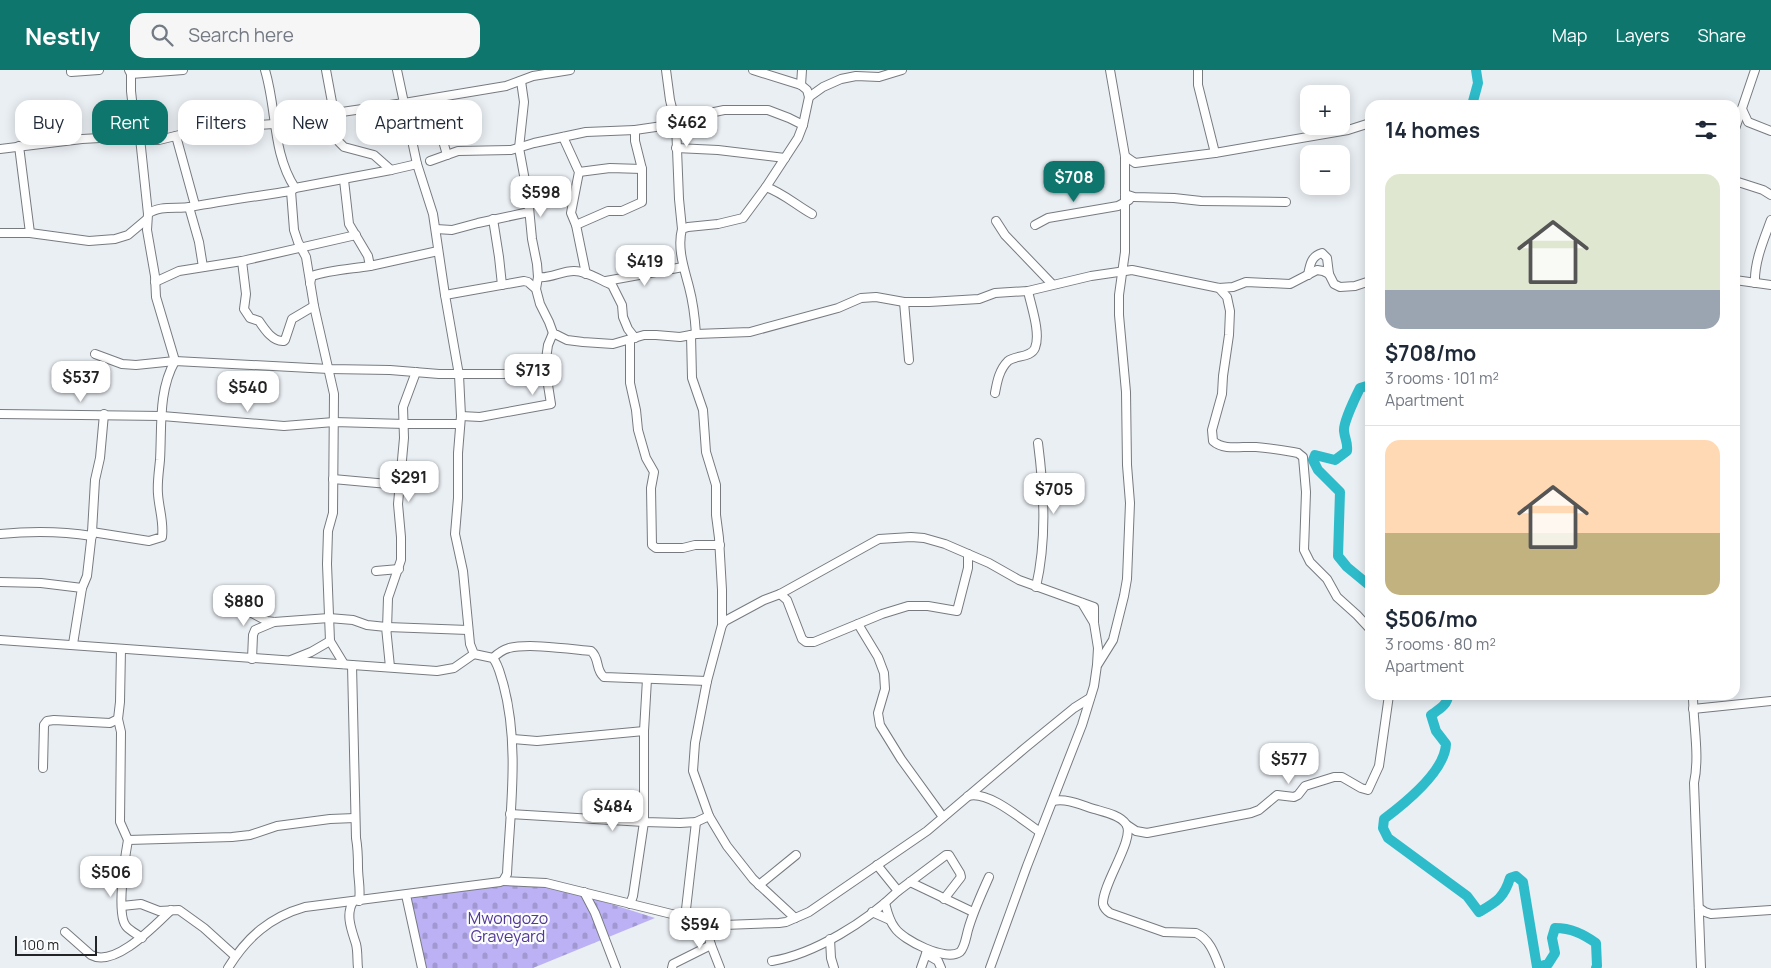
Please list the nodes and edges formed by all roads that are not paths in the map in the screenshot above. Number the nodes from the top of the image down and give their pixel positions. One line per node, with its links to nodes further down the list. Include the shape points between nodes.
1 (70, 70): 2 (street, via 80,73)
2 (99, 70)
3 (184, 70): 15 (street)
4 (265, 70): 26 (street)
5 (326, 70): 21 (street)
6 (397, 70): 22 (street)
7 (570, 70): 16 (street)
8 (666, 70): 27 (street)
9 (753, 70): 17 (street)
10 (802, 70): 17 (street)
11 (902, 70): 18 (street, via 879,77 841,79)
12 (1110, 70): 46 (street)
13 (1198, 70): 44 (street, via 1198,85)
14 (1756, 70): 24 (street)
15 (129, 71): 20 (street)
16 (521, 80): 19 (street, via 506,86); 42 (street, via 524,102)
17 (801, 85): 18 (street)
18 (809, 97): 29 (street)
19 (436, 98): 23 (street); 45 (street)
20 (132, 100)
21 (332, 100)
22 (403, 100)
23 (425, 100)
24 (1742, 109): 25 (street); 31 (street, via 1748,122)
25 (1740, 115)
26 (274, 124): 32 (street, via 208,128)
27 (676, 124): 29 (street, via 724,110 768,110); 30 (street); 43 (street)
28 (1365, 124): 44 (street, via 1348,130)
29 (803, 125): 47 (street)
30 (635, 130): 33 (street, via 586,132); 50 (street)
31 (1771, 131)
32 (176, 136): 34 (street); 60 (street)
33 (563, 137): 42 (street); 52 (street)
34 (168, 138)
35 (92, 139): 40 (street)
36 (139, 145): 63 (street)
37 (279, 145): 56 (street)
38 (343, 145): 51 (street, via 374,155)
39 (413, 145): 49 (street)
40 (19, 146): 41 (street); 72 (street)
41 (1, 147)
42 (519, 148): 45 (street, via 458,151); 61 (street)
43 (676, 148): 47 (street); 70 (street)
44 (1215, 153): 46 (street, via 1135,163)
45 (447, 155): 48 (street)
46 (1125, 156): 58 (street)
47 (785, 158): 55 (street)
48 (430, 161)
49 (417, 164): 51 (street); 69 (street)
50 (642, 169): 52 (street, via 610,168); 67 (street, via 642,202 622,212 608,211)
51 (392, 170): 53 (street)
52 (579, 172): 67 (street, via 571,213)
53 (344, 180): 56 (street); 73 (street, via 349,224)
54 (1740, 183): 57 (street)
55 (766, 187): 62 (street, via 778,191); 70 (street, via 743,218)
56 (293, 190): 60 (street); 74 (street, via 294,230)
57 (1771, 195)
58 (1125, 198): 59 (street); 68 (street, via 1122,204 1048,218); 80 (street)
59 (1286, 202)
60 (192, 206): 63 (street, via 157,209); 78 (street)
61 (529, 212): 64 (street); 84 (street)
62 (812, 214)
63 (147, 216): 72 (street, via 128,235 114,239 89,241); 86 (street)
64 (494, 219): 69 (street, via 452,230); 92 (street)
65 (1771, 220): 90 (street, via 1759,257)
66 (996, 221): 91 (street, via 1005,235)
67 (576, 225): 81 (street)
68 (1035, 225)
69 (436, 229): 75 (street)
70 (682, 229): 79 (street)
71 (0, 233): 72 (street)
72 (30, 233)
73 (356, 236): 74 (street); 77 (street)
74 (301, 249): 76 (street); 88 (street, via 306,257)
75 (438, 251): 77 (street); 97 (street)
76 (242, 261): 78 (street); 99 (street, via 246,294 244,309 278,341 286,340 292,320)
77 (370, 266): 88 (street, via 321,272 312,276)
78 (203, 267): 86 (street)
79 (683, 267): 87 (street); 101 (street)
80 (1124, 270): 91 (street); 95 (street); 147 (street, via 1119,295 1130,484 1127,579 1113,640)
81 (586, 274): 84 (street, via 574,271); 87 (street)
82 (1329, 274): 83 (street, via 1317,270); 83 (street, via 1328,258 1322,254 1312,259); 89 (street, via 1334,284 1340,287)
83 (1308, 275): 95 (street, via 1290,284 1246,282)
84 (538, 277): 94 (street)
85 (1740, 281): 90 (street)
86 (155, 282): 105 (street, via 156,297)
87 (604, 282): 102 (street, via 612,285 618,295)
88 (310, 283): 99 (street)
89 (1365, 283)
90 (1755, 283): 93 (street)
91 (1052, 284): 96 (street)
92 (502, 285): 94 (street, via 524,281); 97 (street)
93 (1771, 285)
94 (536, 288): 100 (street)
95 (1219, 288): 133 (street, via 1227,297 1230,311 1222,394 1212,430 1213,441 1217,445 1293,452 1303,457 1306,492 1304,550 1337,597)
96 (1028, 291): 98 (street, via 979,299); 110 (street, via 1037,337 1035,348 1008,361 1001,371)
97 (445, 295): 109 (street)
98 (904, 302): 101 (street, via 888,298 861,298 838,308 750,332); 104 (street)
99 (314, 306): 106 (street)
100 (553, 334): 102 (street, via 567,340 613,344); 114 (street, via 545,366 551,404)
101 (694, 334): 102 (street); 122 (street, via 692,378 702,410 706,452 716,485)
102 (632, 339): 122 (street, via 630,383 638,430 654,472 651,488 652,544 656,548)
103 (95, 354): 105 (street, via 122,364)
104 (909, 360)
105 (175, 361): 106 (street); 113 (street, via 168,373)
106 (329, 369): 107 (street); 115 (street, via 334,394)
107 (416, 372): 109 (street); 116 (street, via 403,407)
108 (514, 374): 109 (street)
109 (459, 375): 114 (street)
110 (995, 393)
111 (0, 414): 112 (street)
112 (104, 414): 113 (street); 121 (street)
113 (162, 416): 115 (street, via 284,426); 121 (street, via 157,485 162,537 149,541)
114 (460, 420): 116 (street); 137 (street, via 455,534 463,571)
115 (334, 422): 116 (street); 118 (street)
116 (405, 424): 119 (street)
117 (1038, 443): 127 (street, via 1043,532 1042,561)
118 (333, 479): 119 (street); 131 (street, via 327,564)
119 (399, 485): 124 (street, via 402,548)
120 (0, 534): 121 (street, via 37,531)
121 (92, 534): 128 (street)
122 (720, 545): 135 (street)
123 (968, 554): 127 (street); 129 (street, via 924,538 879,539); 134 (street, via 968,568 956,611 908,606)
124 (399, 569): 125 (street); 136 (street, via 388,598)
125 (376, 571)
126 (0, 582): 128 (street)
127 (1036, 586): 147 (street, via 1082,603 1094,623)
128 (82, 588): 140 (street)
129 (780, 594): 134 (street, via 787,600 806,642 814,642); 135 (street)
130 (250, 612): 132 (street)
131 (329, 618): 132 (street); 136 (street); 139 (street)
132 (274, 622): 144 (street, via 255,630)
133 (1365, 623)
134 (858, 624): 166 (street, via 884,673 885,689 878,713 880,725)
135 (722, 625): 150 (street)
136 (387, 628): 137 (street); 148 (street)
137 (468, 630): 142 (street)
138 (0, 640): 140 (street)
139 (330, 641): 145 (street); 146 (street)
140 (74, 644): 141 (street)
141 (121, 649): 144 (street); 156 (street)
142 (474, 654): 143 (street); 148 (street, via 446,670)
143 (493, 658): 149 (street, via 499,652 524,646 591,650 604,677); 158 (street, via 498,664 506,695)
144 (252, 659): 145 (street)
145 (289, 661): 146 (street)
146 (348, 664): 148 (street); 167 (street)
147 (1097, 665): 151 (street)
148 (390, 666)
149 (647, 679): 150 (street); 157 (street)
150 (707, 681): 165 (street, via 692,761)
151 (1090, 698): 160 (street); 161 (street)
152 (1388, 700): 170 (street, via 1379,766 1368,790 1342,777 1334,777 1305,786 1294,797 1277,795 1260,810 1251,813 1147,833)
153 (1693, 700): 155 (street)
154 (1771, 701): 155 (street)
155 (1693, 709): 187 (street)
156 (118, 720): 159 (street, via 110,723 47,721 44,725); 172 (street, via 122,732 120,822)
157 (644, 731): 158 (street, via 537,741); 168 (street)
158 (513, 739): 164 (street)
159 (43, 768)
160 (1057, 790): 162 (street); 163 (street)
161 (968, 796): 166 (street); 171 (street, via 979,794 994,801)
162 (1062, 799): 163 (street); 170 (street, via 1111,815)
163 (1053, 801): 171 (street)
164 (510, 814): 168 (street); 176 (street, via 507,874)
165 (709, 816): 169 (street); 178 (street, via 739,863)
166 (943, 817): 174 (street)
167 (355, 818): 172 (street, via 277,826 250,835); 183 (street, via 361,888)
168 (644, 822): 169 (street); 185 (street)
169 (696, 822): 192 (street)
170 (1127, 825): 213 (street, via 1126,841 1108,883 1105,909 1157,930 1200,935 1214,952)
171 (1040, 832): 212 (street)
172 (128, 840): 186 (street)
173 (796, 855): 178 (street)
174 (877, 866): 179 (street); 193 (street)
175 (989, 877): 191 (street)
176 (503, 881): 180 (street, via 546,884); 181 (street)
177 (910, 882): 179 (street); 182 (street); 182 (street, via 946,854 949,855 961,877)
178 (760, 885): 193 (street)
179 (898, 891): 184 (street)
180 (584, 892): 185 (street); 206 (street)
181 (406, 895): 183 (street); 205 (street)
182 (944, 899): 191 (street)
183 (356, 901): 201 (street, via 292,911 253,934); 204 (street, via 349,913)
184 (885, 903): 190 (street); 194 (street)
185 (630, 904): 192 (street)
186 (122, 906): 188 (street, via 141,904); 197 (street, via 127,928)
187 (1699, 908): 189 (street, via 1711,914); 214 (street)
188 (171, 910): 197 (street); 201 (street, via 179,910 192,919)
189 (1771, 910)
190 (872, 912): 194 (street); 198 (street)
191 (973, 912): 200 (street, via 960,952)
192 (686, 918): 195 (street)
193 (795, 918): 195 (street, via 780,923 751,925)
194 (890, 920): 200 (street, via 910,942)
195 (704, 922): 199 (street)
196 (65, 932): 197 (street, via 96,958 125,950)
197 (142, 938)
198 (830, 939): 202 (street, via 803,954); 209 (street)
199 (711, 945): 207 (street, via 679,960); 208 (street)
200 (927, 952): 210 (street); 211 (street)
201 (235, 956): 203 (street)
202 (772, 961)
203 (228, 968)
204 (358, 968)
205 (422, 968)
206 (616, 968)
207 (672, 968)
208 (720, 968)
209 (834, 968)
210 (921, 968)
211 (941, 968)
212 (990, 968)
213 (1220, 968)
214 (1701, 968)

